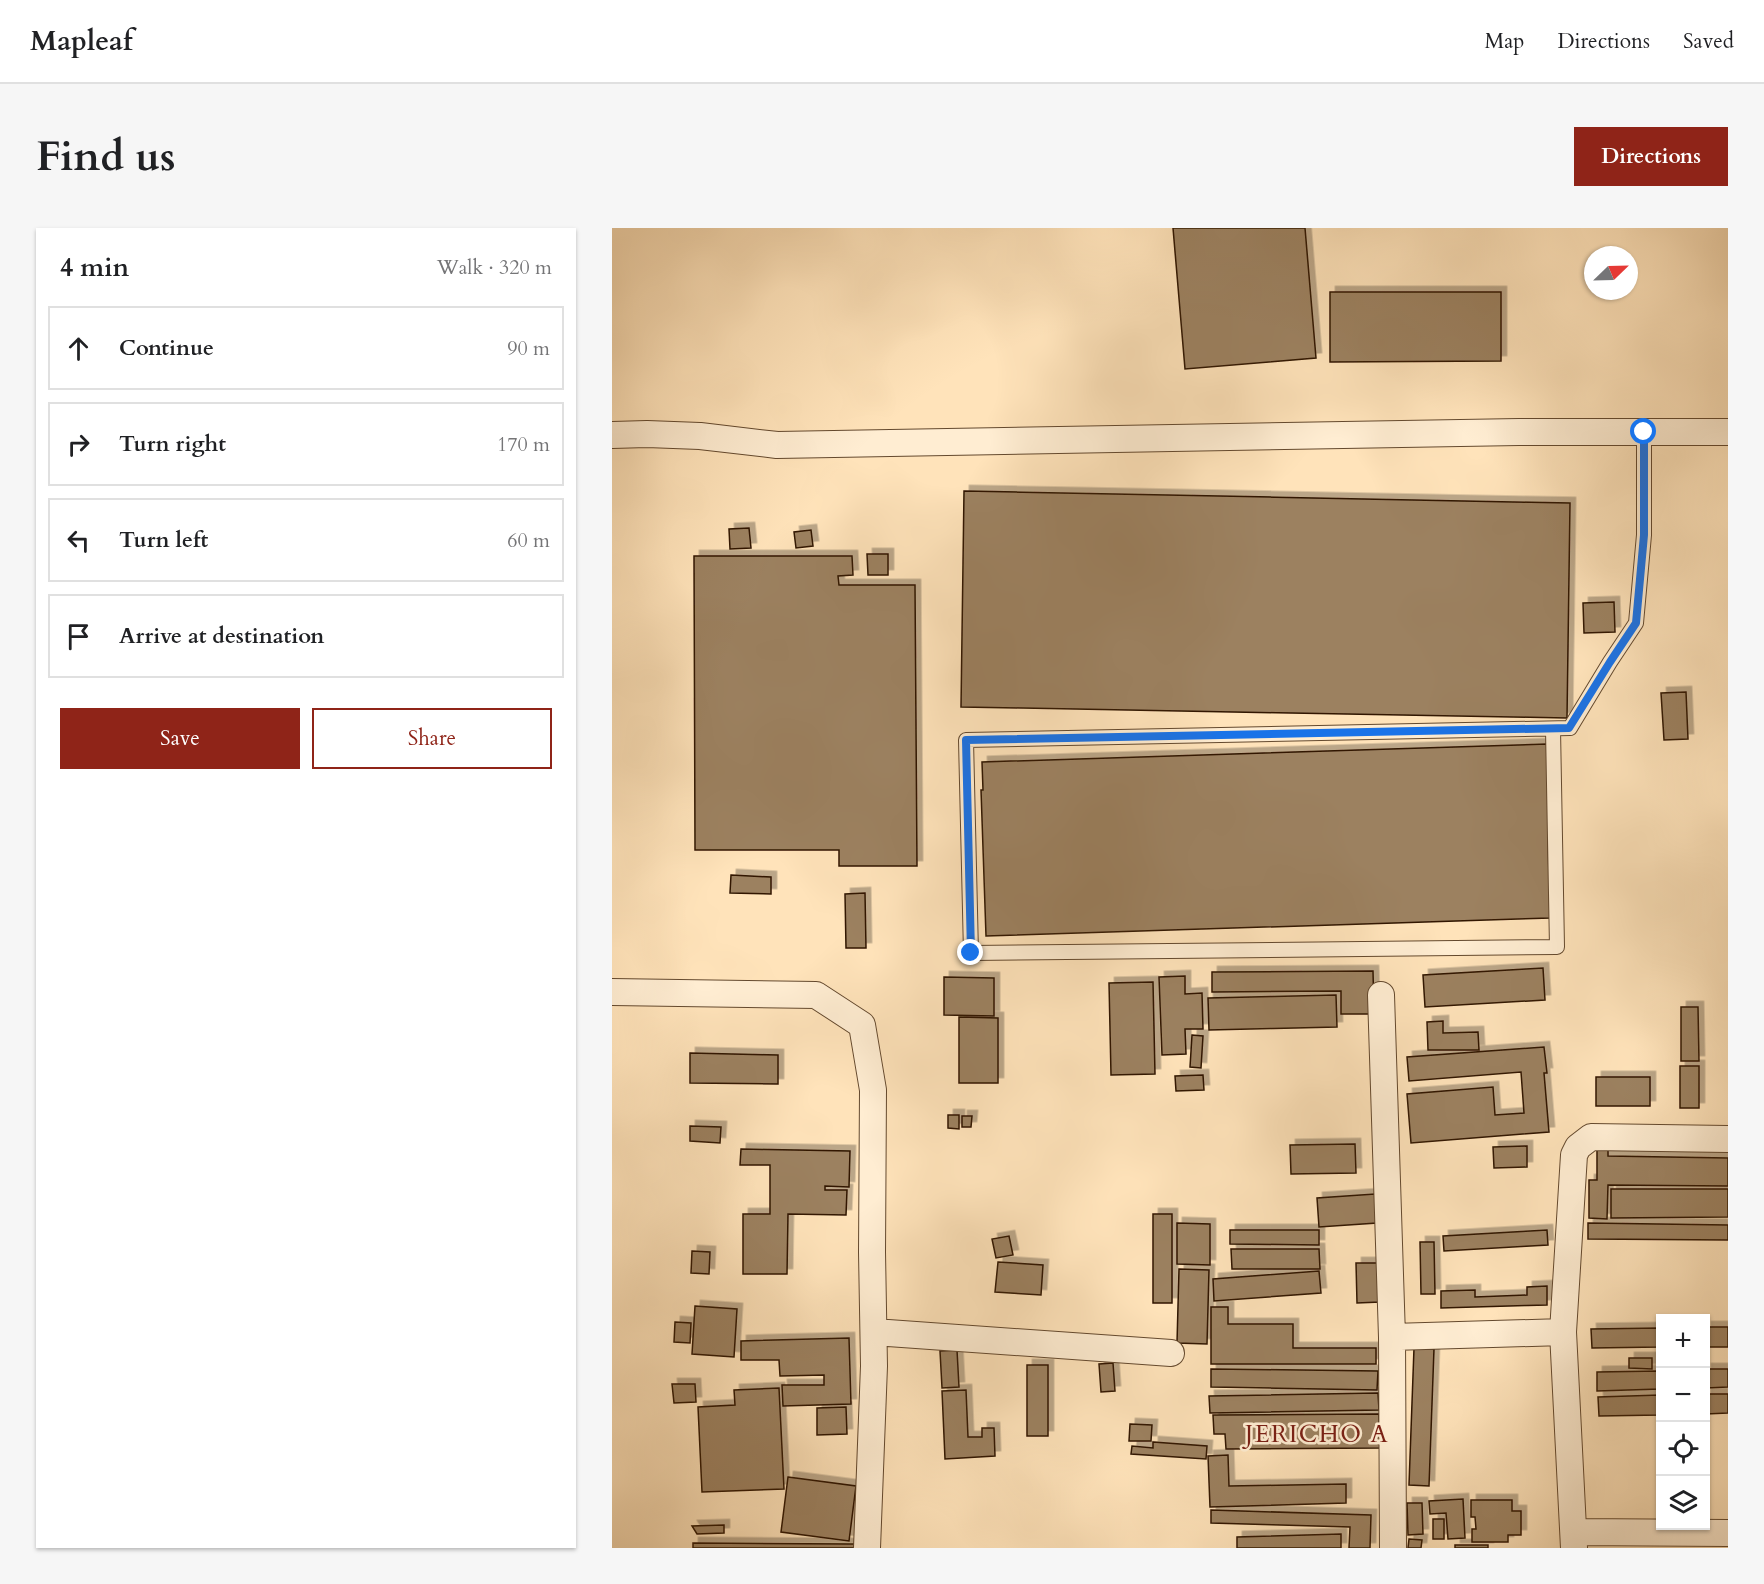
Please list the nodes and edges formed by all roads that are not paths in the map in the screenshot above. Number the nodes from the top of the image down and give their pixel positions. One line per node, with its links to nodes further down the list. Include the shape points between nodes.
1 (1644, 432): 2 (street); 3 (street, via 777,445 700,436); 4 (lane, via 1644,535 1636,623 1569,728)
2 (1728, 432)
3 (612, 435)
4 (1553, 729): 4 (lane, via 966,740 971,953 1557,947)
5 (612, 992): 8 (street, via 816,995 862,1025 873,1090)
6 (1381, 995): 10 (street)
7 (1728, 1139): 9 (street, via 1591,1137 1578,1147 1574,1155)
8 (874, 1332): 11 (street); 14 (street)
9 (1563, 1332): 10 (street); 13 (street)
10 (1392, 1337): 15 (street)
11 (1171, 1353)
12 (1728, 1533): 13 (street)
13 (1574, 1540)
14 (867, 1548)
15 (1393, 1548)

